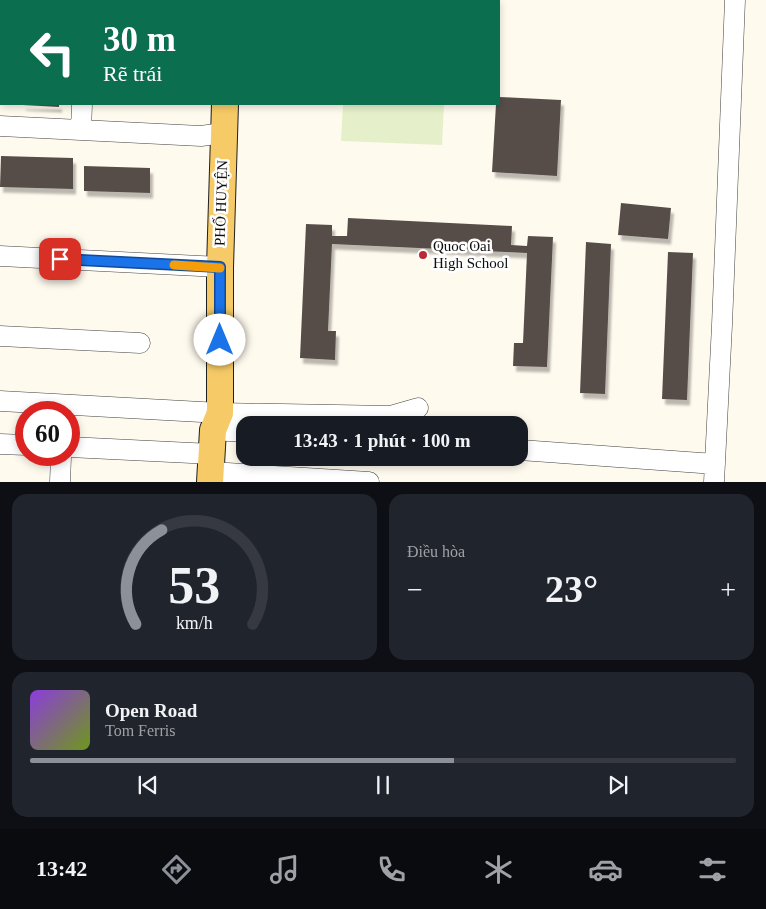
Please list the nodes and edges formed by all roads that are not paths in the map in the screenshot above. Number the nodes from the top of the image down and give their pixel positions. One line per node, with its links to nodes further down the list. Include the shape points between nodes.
1 (735, 0): 20 (street)
2 (82, 105): 5 (street)
3 (224, 105): 6 (main road, PHỐ HUYỆN)
4 (0, 126): 5 (street)
5 (81, 130): 6 (street, via 201,136)
6 (223, 133): 8 (main road, PHỐ HUYỆN)
7 (0, 256): 8 (street)
8 (220, 267): 16 (main road, PHỐ HUYỆN)
9 (0, 336): 10 (street)
10 (140, 344)
11 (0, 401): 16 (street)
12 (418, 408): 16 (street)
13 (236, 437): 16 (street)
14 (0, 444): 15 (street)
15 (15, 445)
16 (213, 450): 18 (street); 22 (street)
17 (528, 451): 20 (street)
18 (80, 452)
19 (63, 466): 21 (street)
20 (714, 473)
21 (60, 482)
22 (369, 482)

